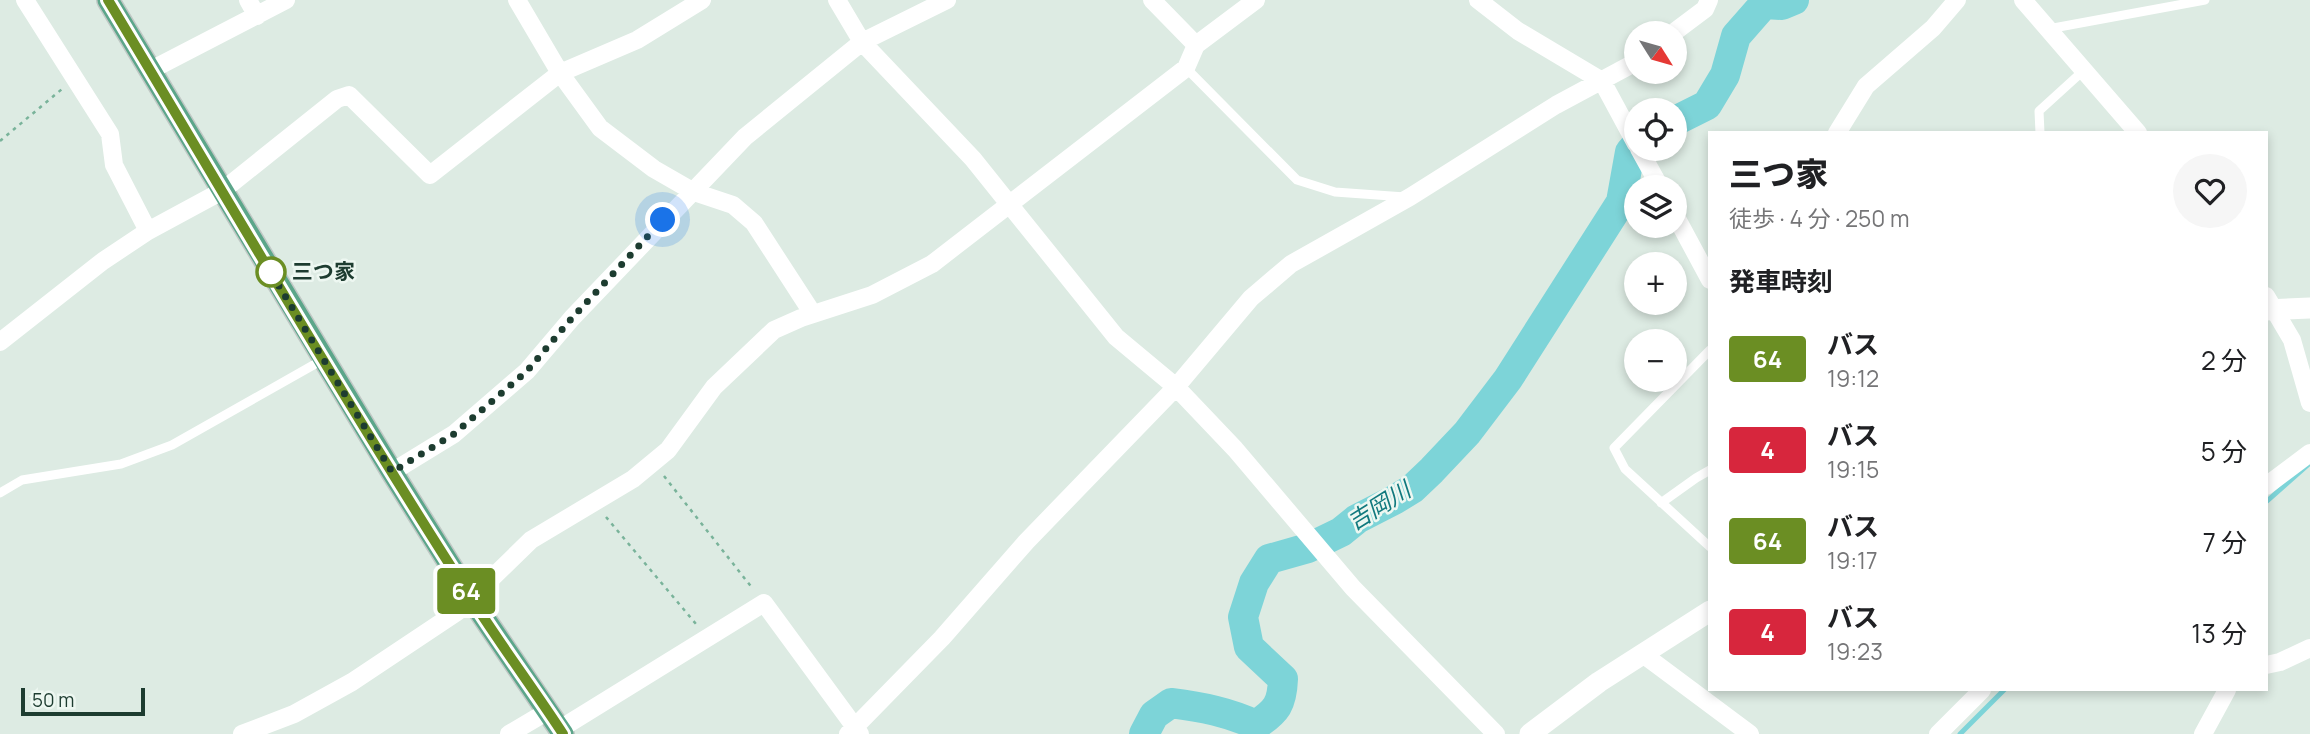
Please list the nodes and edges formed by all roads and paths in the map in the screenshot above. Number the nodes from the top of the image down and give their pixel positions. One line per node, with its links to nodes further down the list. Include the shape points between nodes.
1 (25, 0): 25 (street)
2 (108, 0): 22 (main road)
3 (286, 0): 15 (street)
4 (517, 0): 24 (street)
5 (702, 0): 24 (street, via 637,40)
6 (837, 0): 18 (street)
7 (947, 0): 18 (street)
8 (1152, 0): 19 (street)
9 (1256, 0): 19 (street)
10 (1478, 0): 26 (street, via 1518,31)
11 (1709, 0): 16 (street)
12 (1957, 0): 28 (street, via 1933,28 1866,86)
13 (2023, 0): 17 (street)
14 (2205, 0): 17 (lane)
15 (253, 8): 22 (street)
16 (1687, 22)
17 (2048, 29): 23 (street)
18 (862, 43): 33 (street, via 745,137); 35 (street, via 973,159)
19 (1196, 45): 20 (street)
20 (1186, 68): 34 (lane, via 1297,180 1335,192); 35 (street)
21 (1624, 69): 26 (street)
22 (151, 70): 32 (main road)
23 (2083, 71): 29 (lane, via 2039,111); 30 (street)
24 (560, 73): 32 (street, via 430,175 349,95 337,99); 33 (street, via 600,128)
25 (75, 79): 31 (path); 36 (street, via 110,134 114,165)
26 (1602, 81): 27 (street); 34 (street)
27 (1624, 122)
28 (1839, 131)
29 (2040, 131)
30 (2136, 131)
31 (0, 141)
32 (222, 191): 36 (street); 44 (main road)
33 (694, 192): 41 (street, via 733,205 754,223); 49 (street, via 527,371 454,434)
34 (1410, 197): 45 (street, via 1291,264 1251,298)
35 (1009, 204): 41 (street, via 932,264 872,295); 45 (street, via 1116,337)
36 (148, 231): 42 (street)
37 (1687, 237): 38 (street)
38 (1708, 276)
39 (2269, 305): 40 (street); 46 (street, via 2292,340)
40 (2310, 308)
41 (813, 314): 48 (street, via 774,330 715,387 668,450)
42 (0, 342)
43 (1708, 352): 54 (lane, via 1614,448 1625,469)
44 (324, 359): 49 (main road); 52 (lane, via 172,445 121,464 22,480)
45 (1176, 387): 66 (street, via 1026,542); 69 (street, via 1353,588)
46 (2310, 403)
47 (2310, 453): 51 (street)
48 (653, 462): 53 (street); 57 (path)
49 (392, 472): 56 (main road)
50 (1708, 472): 54 (lane)
51 (2268, 484)
52 (0, 492)
53 (594, 502): 56 (street, via 531,540); 59 (path)
54 (1661, 503): 55 (lane)
55 (1708, 545)
56 (472, 600): 65 (main road); 67 (street, via 352,682 294,714)
57 (764, 603): 59 (street); 66 (street)
58 (1708, 612): 61 (street)
59 (707, 638): 65 (street)
60 (2310, 648): 62 (street)
61 (1644, 655): 70 (street); 71 (street)
62 (2268, 665)
63 (1981, 691): 72 (street)
64 (2226, 691): 73 (street)
65 (557, 725): 68 (street)
66 (854, 732)
67 (242, 734)
68 (509, 734)
69 (1496, 734)
70 (1530, 734)
71 (1750, 734)
72 (1938, 734)
73 (2203, 734)

